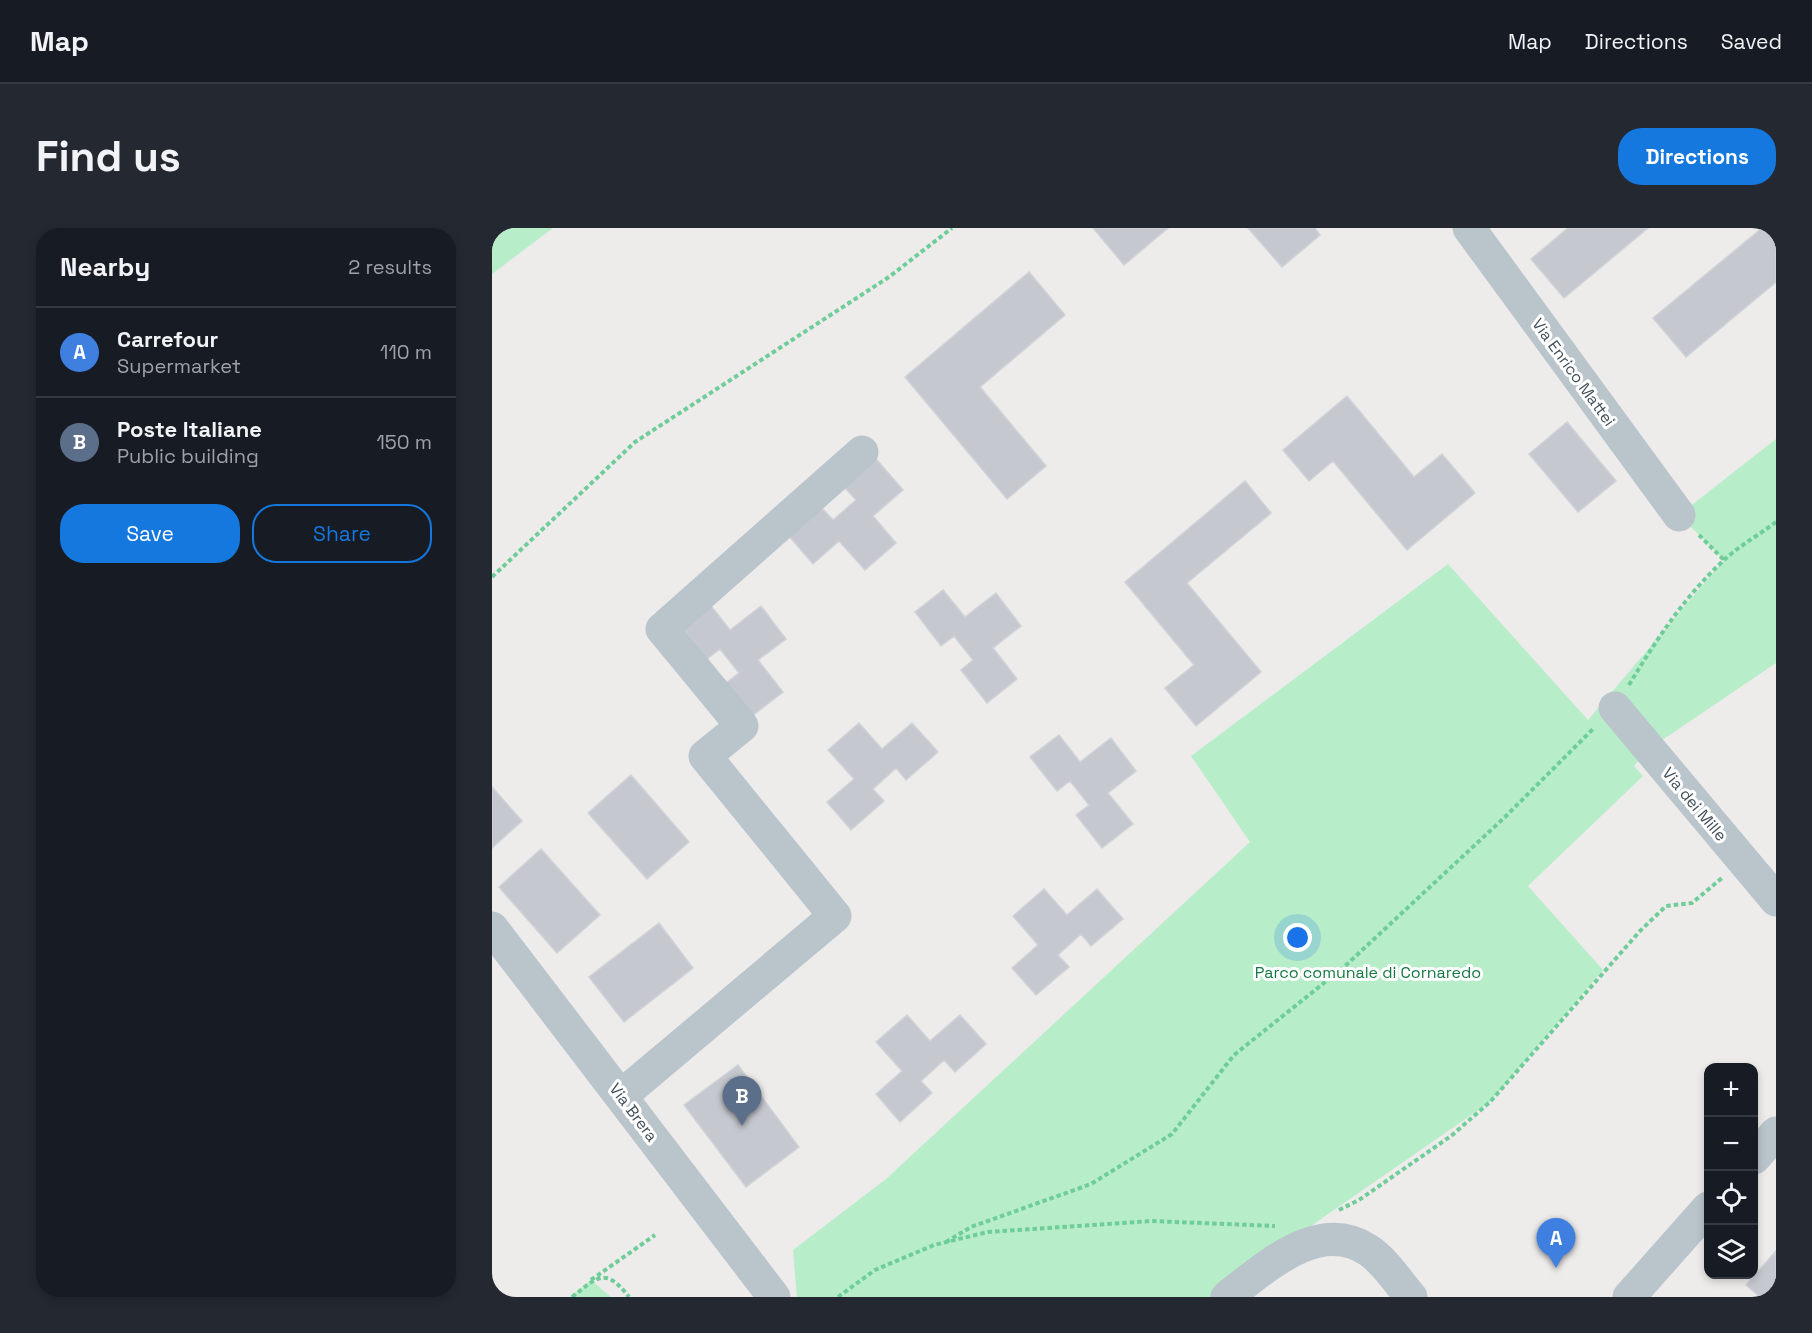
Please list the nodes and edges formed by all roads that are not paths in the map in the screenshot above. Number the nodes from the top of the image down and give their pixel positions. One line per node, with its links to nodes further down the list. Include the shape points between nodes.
1 (1468, 228): 3 (street, Via Enrico Mattei)
2 (862, 452): 7 (street, via 662,629 742,726 705,756 835,916)
3 (1679, 515)
4 (1615, 708): 5 (street, Via dei Mille)
5 (1776, 900)
6 (492, 928): 7 (street, Via Brera)
7 (621, 1096): 11 (street, Via Brera)
8 (1776, 1133): 9 (street)
9 (1758, 1153)
10 (1704, 1213): 14 (street)
11 (774, 1297)
12 (1227, 1297): 13 (street, via 1290,1252 1335,1237 1370,1250)
13 (1412, 1297)
14 (1629, 1297)

